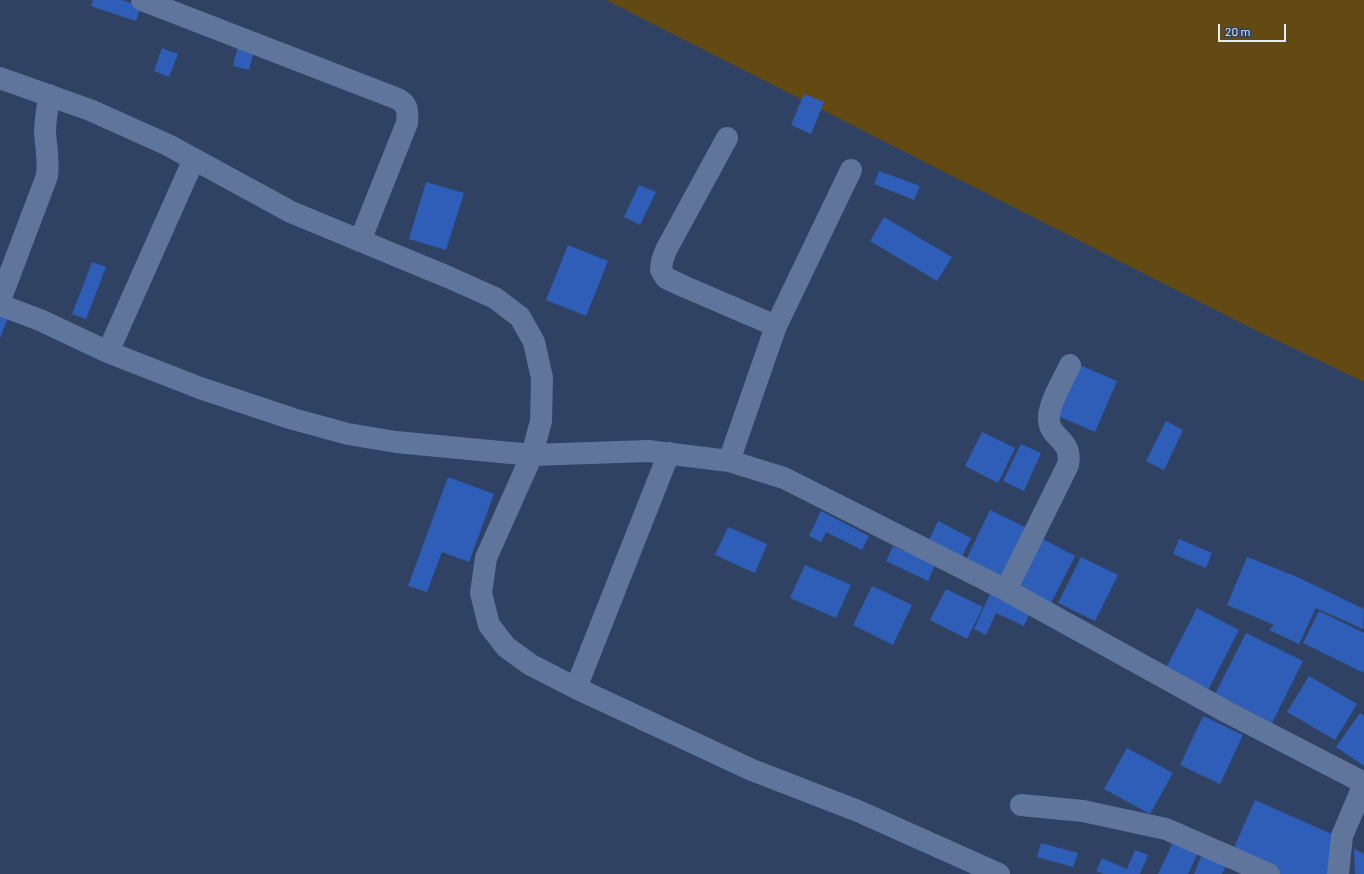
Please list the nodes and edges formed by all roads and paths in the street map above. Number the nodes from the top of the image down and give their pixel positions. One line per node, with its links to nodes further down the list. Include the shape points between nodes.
1 (142, 0): 7 (street, via 265,46 405,104 408,112 407,123)
2 (0, 78): 3 (street)
3 (49, 95): 5 (street, via 90,110); 8 (street, via 45,130 49,163 47,176)
4 (727, 138): 10 (street, via 666,250 661,270 666,278)
5 (194, 159): 7 (street, via 291,212); 11 (street)
6 (851, 170): 10 (street)
7 (360, 241): 14 (street, via 495,298 520,317 534,342 542,378 541,421)
8 (0, 300)
9 (0, 305): 11 (street, via 40,320)
10 (776, 326): 15 (street)
11 (108, 352): 14 (street, via 200,388 293,419 348,434 396,442)
12 (1070, 365): 16 (street, via 1048,421 1053,432 1067,446 1070,455 1068,465)
13 (669, 453): 14 (street, via 648,451); 15 (street); 17 (street)
14 (532, 455): 17 (street, via 486,558 481,593 489,625 506,647 531,665)
15 (729, 461): 16 (street, via 784,478)
16 (1006, 590): 18 (street, via 1225,711)
17 (576, 688): 20 (street, via 752,770 858,812)
18 (1364, 784): 22 (street, via 1342,836)
19 (1021, 805): 21 (street, via 1083,811 1166,829)
20 (999, 874)
21 (1269, 874)
22 (1338, 874)

